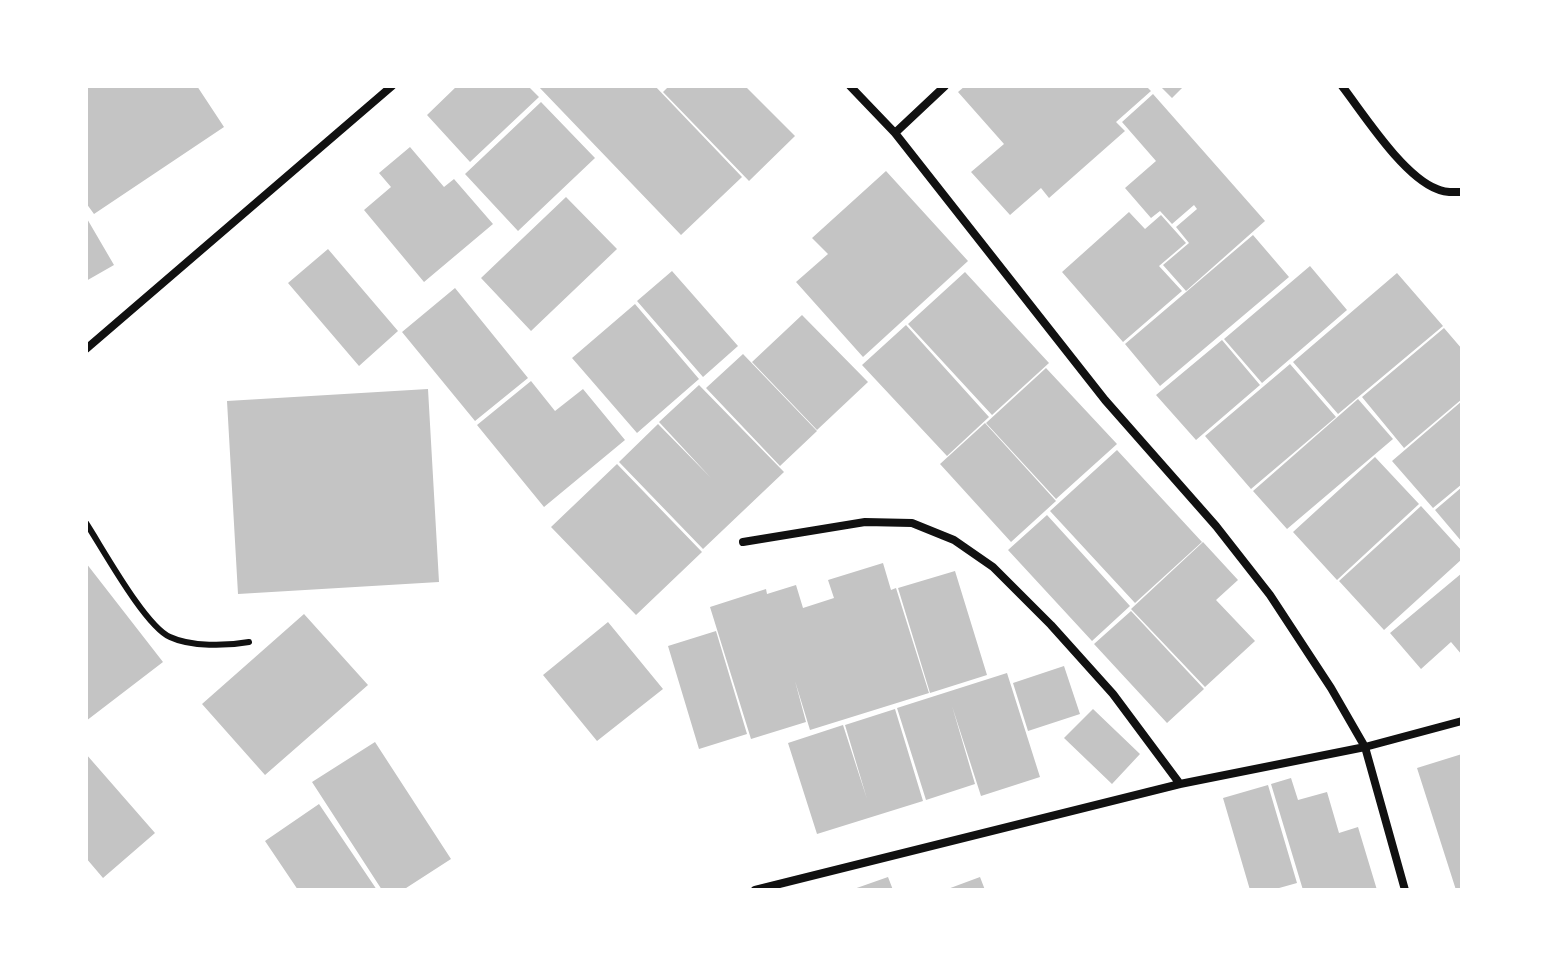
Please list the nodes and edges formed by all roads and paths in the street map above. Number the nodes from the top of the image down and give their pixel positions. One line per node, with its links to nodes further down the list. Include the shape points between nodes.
1 (392, 86): 7 (street)
2 (850, 86): 5 (street)
3 (945, 86): 5 (street)
4 (1342, 86): 6 (street, via 1406,168 1441,191)
5 (895, 133): 12 (street, via 1105,400 1270,595)
6 (1462, 192)
7 (86, 349)
8 (86, 523): 10 (lane, via 147,617 168,636 229,646)
9 (743, 542): 13 (street, via 865,522 912,523 954,540 993,567 1051,625 1113,694)
10 (249, 642)
11 (1462, 721): 12 (street)
12 (1365, 747): 13 (street); 15 (street)
13 (1180, 784): 14 (street)
14 (755, 890)
15 (1405, 890)

